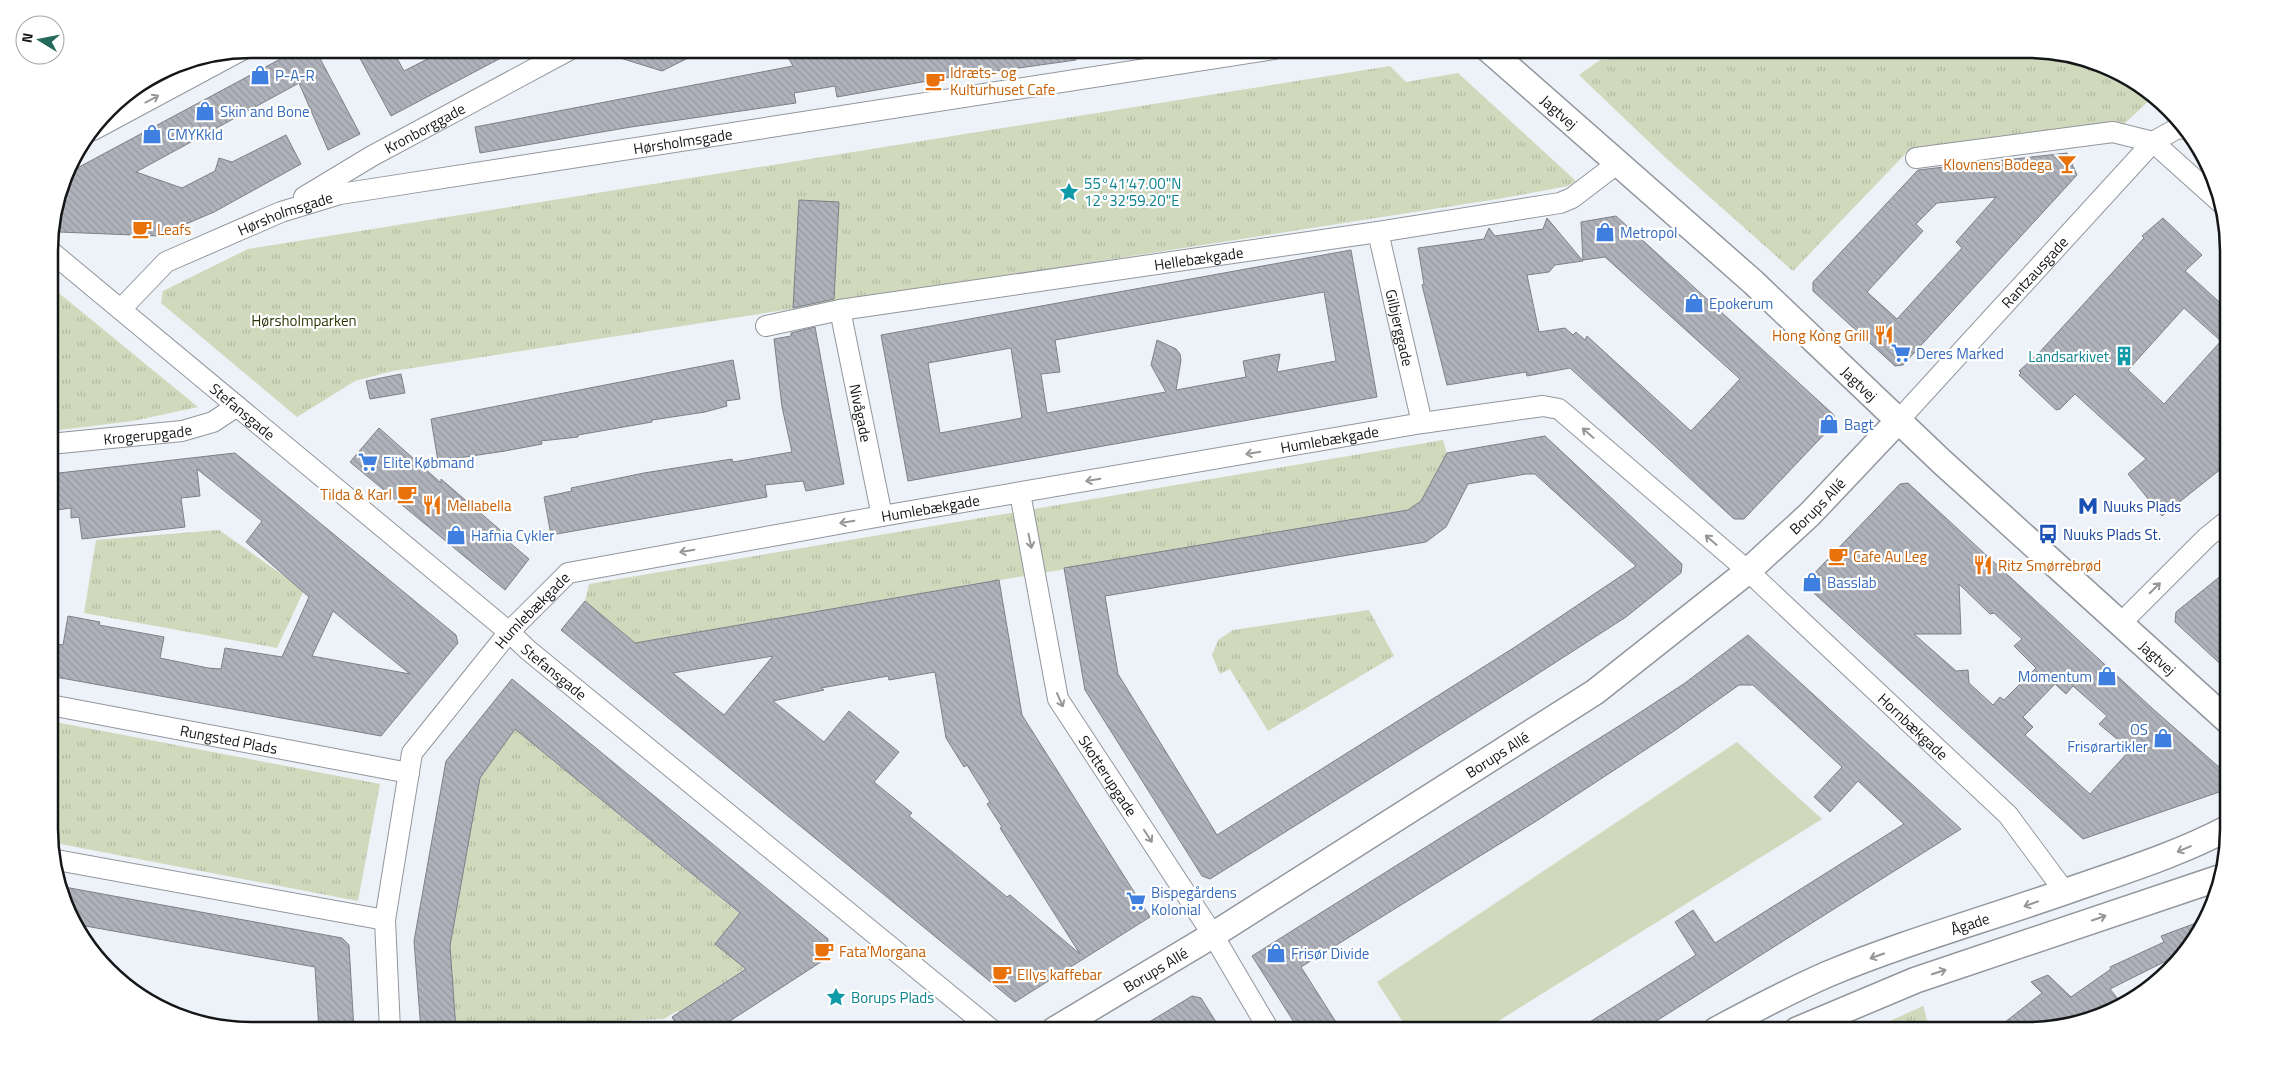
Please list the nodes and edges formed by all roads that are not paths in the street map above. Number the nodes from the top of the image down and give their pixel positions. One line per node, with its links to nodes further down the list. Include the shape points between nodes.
1 (554, 58): 11 (street, Kronborggade, via 372,156)
2 (1216, 58): 11 (street, Hørsholmsgade, via 350,192)
3 (1498, 58): 9 (street, Jagtvej)
4 (225, 59): 5 (street, one-way to 4)
5 (104, 124)
6 (2178, 131): 7 (street, Rantzausgade)
7 (2153, 142): 8 (street, via 2113,132); 10 (street); 18 (street, Rantzausgade)
8 (1916, 158)
9 (1618, 163): 12 (street, Hellebækgade, via 1572,198 1560,203); 18 (street, Jagtvej, via 1773,300)
10 (2211, 194)
11 (281, 212): 14 (street, Hørsholmsgade, via 166,262)
12 (1378, 232): 15 (street, Hellebækgade); 19 (street, Gilbjerggade)
13 (58, 257): 14 (street, Stefansgade)
14 (121, 309): 17 (street, Stefansgade)
15 (840, 310): 16 (street, Hellebækgade); 22 (street, Nivågade)
16 (766, 326)
17 (238, 406): 20 (street, Krogerupgade, via 213,422 182,431); 26 (street, Stefansgade, via 307,467)
18 (1898, 421): 24 (street, Borups Allé, via 1810,514); 25 (street, Jagtvej)
19 (1422, 423): 21 (street, Humlebækgade, one-way to 21); 24 (street, Humlebækgade, one-way to 19, via 1559,409 1543,406)
20 (58, 443)
21 (1020, 493): 22 (street, Humlebækgade); 35 (street, Skotterupgade, one-way to 35, via 1058,699)
22 (882, 516): 26 (street, Humlebækgade, one-way to 26, via 568,573)
23 (2220, 527): 25 (street, one-way to 23)
24 (1748, 572): 33 (street, Hornbækgade, via 2008,815); 35 (street, Borups Allé, via 1595,692)
25 (2121, 623): 28 (street, Jagtvej)
26 (509, 632): 29 (street, Humlebækgade, via 412,753); 37 (street, Stefansgade)
27 (58, 706): 29 (street, Rungsted Plads)
28 (2220, 714)
29 (409, 773): 34 (street, Humlebækgade)
30 (2220, 832): 33 (street, Ågade, one-way to 33, via 2166,856)
31 (60, 861): 34 (street)
32 (2213, 880): 41 (street, one-way to 32, via 1916,980)
33 (2065, 892): 40 (street, Ågade, one-way to 40, via 1829,974)
34 (385, 920): 36 (street, Humlebækgade)
35 (1213, 934): 38 (street, Borups Allé); 39 (street, Skotterupgade)
36 (390, 1022)
37 (982, 1022)
38 (1067, 1022)
39 (1264, 1022)
40 (1730, 1022)
41 (1816, 1022)

